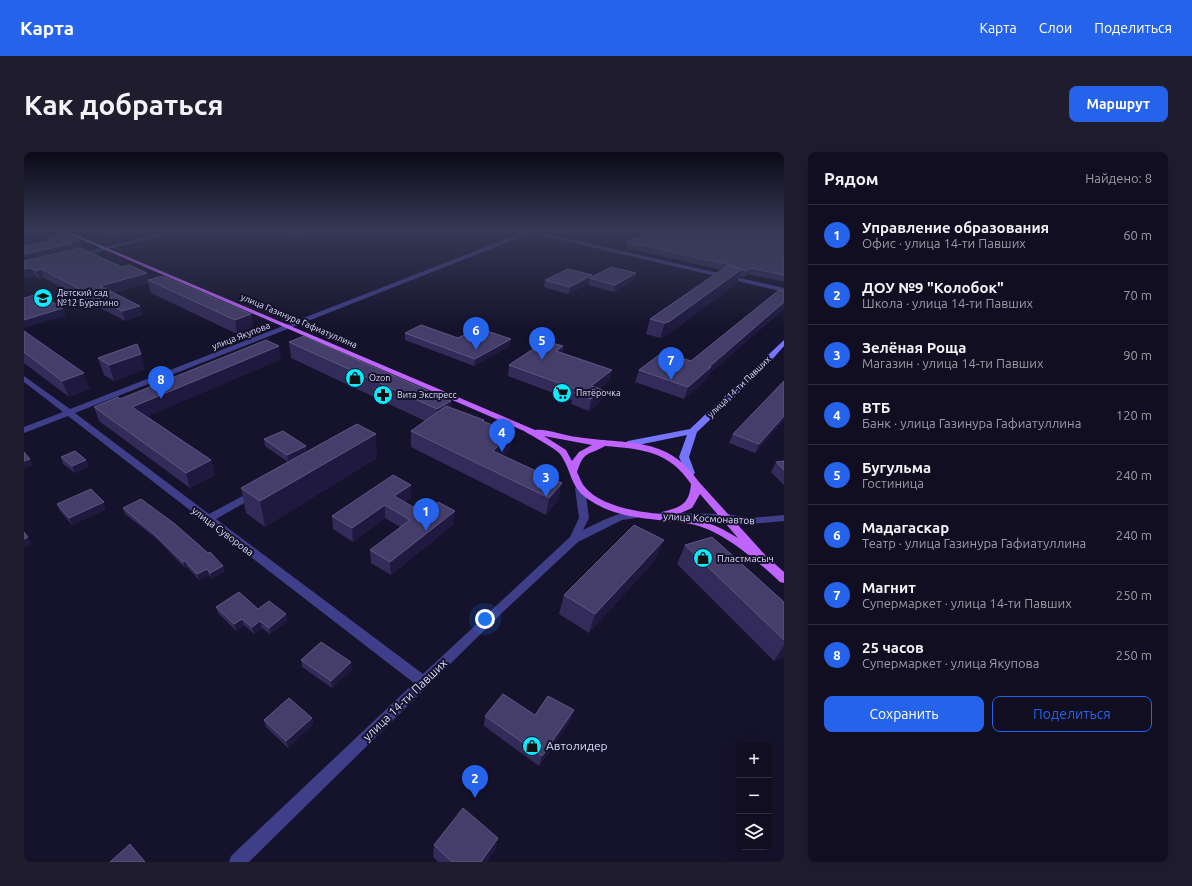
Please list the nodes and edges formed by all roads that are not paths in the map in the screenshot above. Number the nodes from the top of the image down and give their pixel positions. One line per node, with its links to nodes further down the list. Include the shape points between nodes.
1 (142, 264): 5 (main road, улица Газинура Гафиатуллина)
2 (446, 264): 5 (street, улица Якупова)
3 (673, 264): 4 (street)
4 (784, 290)
5 (287, 327): 8 (street, улица Якупова); 9 (main road, улица Газинура Гафиатуллина)
6 (784, 342): 11 (street, улица 14-ти Павших, via 760,368)
7 (24, 378): 8 (street, улица Суворова)
8 (68, 413): 10 (street, улица Якупова); 23 (street, улица Суворова)
9 (527, 429): 12 (main road, via 566,438); 14 (main road, via 564,452)
10 (24, 430)
11 (693, 430): 13 (street); 15 (street, via 684,457)
12 (617, 444): 13 (main road); 14 (main road, via 585,451 578,457)
13 (628, 444): 15 (main road, via 664,454)
14 (573, 472): 17 (main road)
15 (690, 473): 16 (main road)
16 (696, 484): 20 (main road, via 696,495 689,505 676,512); 21 (main road)
17 (580, 488): 19 (main road, via 601,503); 24 (street, via 584,518)
18 (262, 489): 23 (street)
19 (637, 515): 20 (main road); 24 (street, via 620,517)
20 (658, 516): 21 (street, улица Космонавтов); 25 (main road, via 694,521 716,529)
21 (726, 517): 22 (street, улица Космонавтов, via 750,521); 25 (main road)
22 (784, 518)
23 (207, 519): 27 (street, улица Суворова)
24 (574, 539): 27 (street, улица 14-ти Павших)
25 (762, 559): 26 (main road)
26 (784, 579)
27 (423, 682): 28 (street, улица 14-ти Павших)
28 (237, 862)

